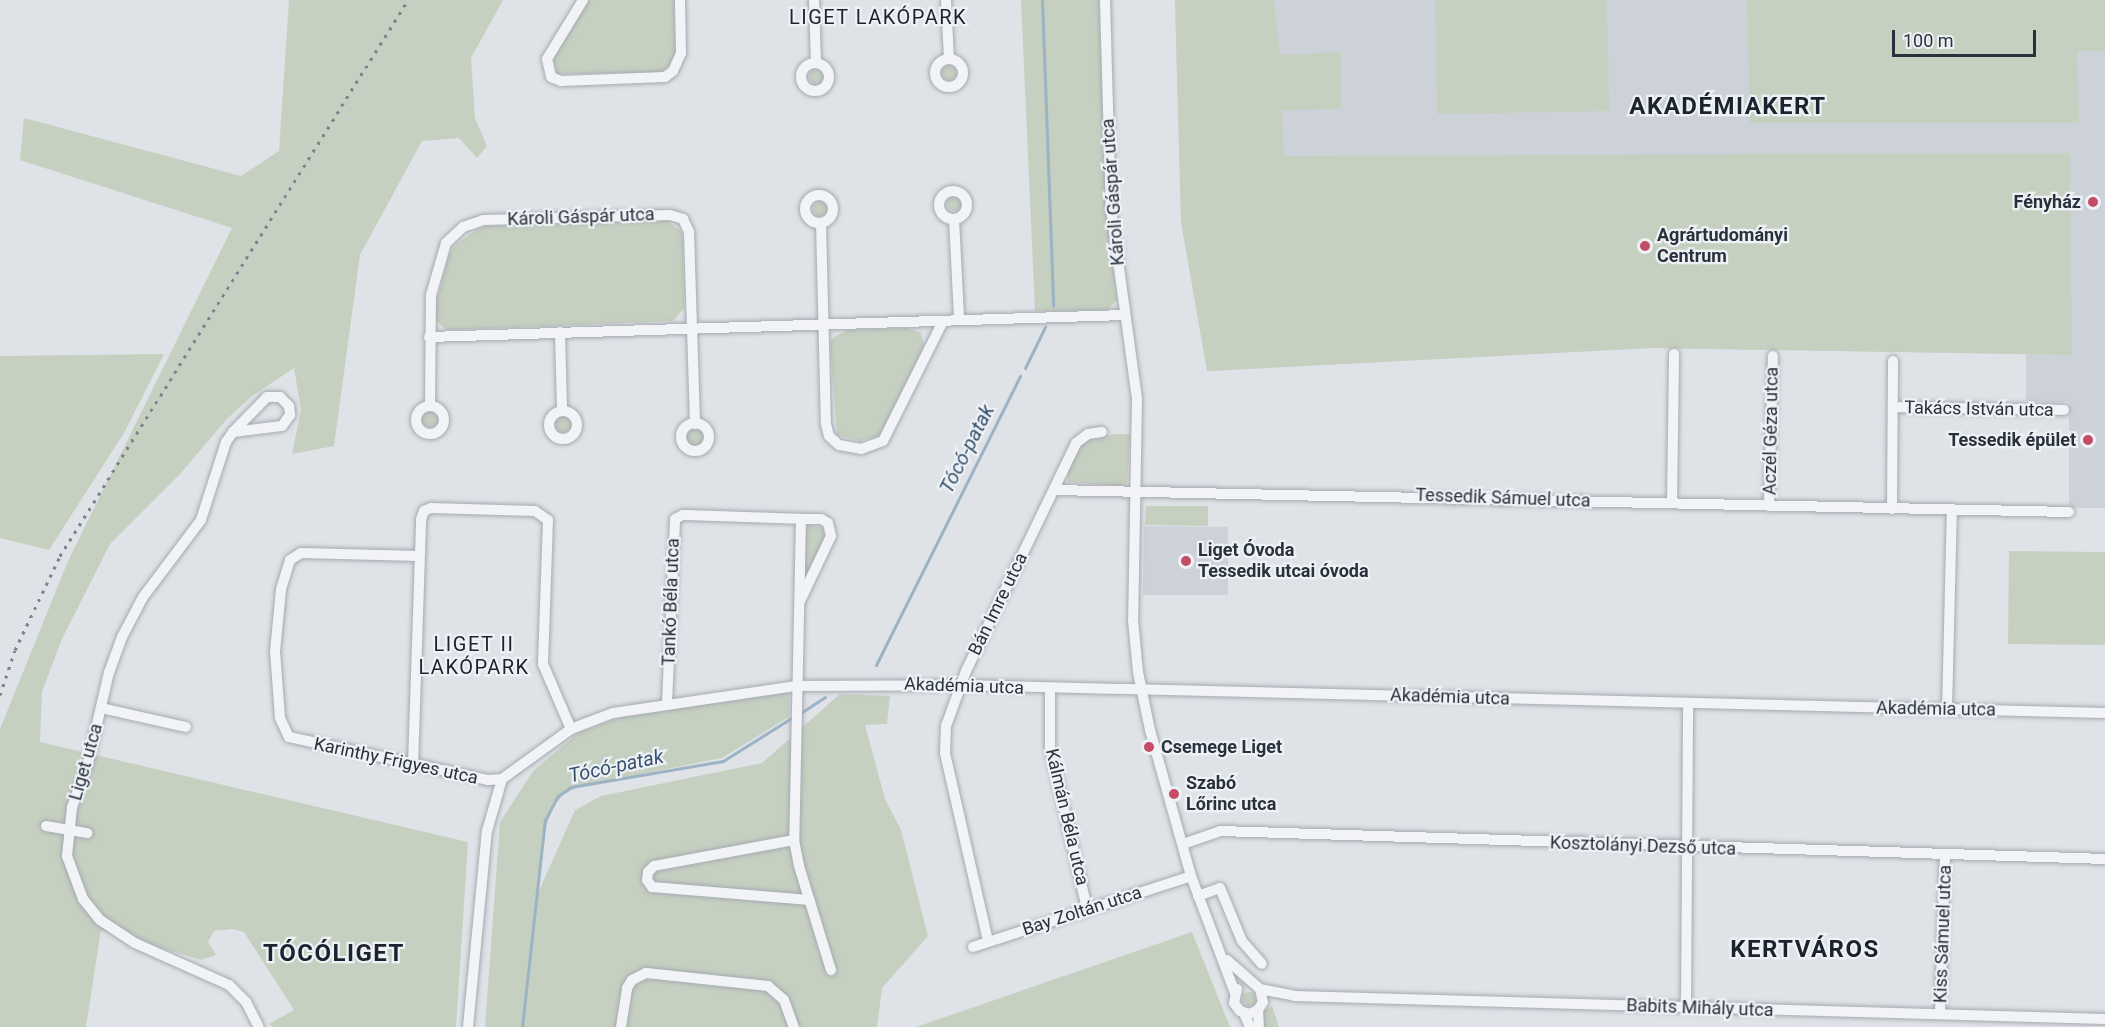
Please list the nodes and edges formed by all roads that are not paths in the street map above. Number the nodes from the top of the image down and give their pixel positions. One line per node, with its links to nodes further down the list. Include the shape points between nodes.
1 (583, 0): 2 (street, via 547,59 551,77 561,81 665,77 673,71 681,54)
2 (680, 0)
3 (814, 0): 7 (street)
4 (946, 0): 6 (street)
5 (1105, 0): 10 (street, Károli Gáspár utca, via 1111,209)
6 (949, 59)
7 (816, 63)
8 (954, 219): 11 (street)
9 (820, 223): 13 (street)
10 (1125, 315): 11 (street); 28 (street, Károli Gáspár utca, via 1136,382)
11 (959, 320): 12 (street)
12 (942, 321): 13 (street); 13 (street, via 890,430 883,441 861,449 839,445 830,436)
13 (824, 323): 14 (street)
14 (692, 328): 15 (street); 16 (street, Károli Gáspár utca, via 689,232 683,219 670,215 483,220 463,227 446,243 431,295); 24 (street, Károli Gáspár utca)
15 (560, 332): 16 (street); 23 (street)
16 (429, 337): 20 (street, Károli Gáspár utca)
17 (1674, 354): 29 (street)
18 (1773, 356): 30 (street, Aczél Géza utca)
19 (1893, 361): 21 (street, Takács István utca)
20 (430, 406)
21 (1893, 407): 22 (street, Takács István utca); 31 (street, Takács István utca)
22 (2064, 410)
23 (562, 411)
24 (695, 424)
25 (233, 432): 25 (street, Liget utca, via 282,426 290,416 290,406 280,397 267,398); 43 (street, Liget utca, via 226,442 201,520 142,597 122,637)
26 (1102, 432): 27 (street, Bán Imre utca, via 1088,434 1076,443)
27 (1054, 490): 28 (street, Tessedik Sámuel utca); 37 (street, Bán Imre utca)
28 (1136, 491): 29 (street, Tessedik Sámuel utca); 40 (street, via 1133,620)
29 (1672, 503): 30 (street, Tessedik Sámuel utca)
30 (1769, 506): 31 (street, Tessedik Sámuel utca)
31 (1892, 509): 32 (street, Tessedik Sámuel utca)
32 (1952, 510): 33 (street, Tessedik Sámuel utca); 44 (street)
33 (2069, 512)
34 (801, 519): 36 (street, Tankó Béla utca); 36 (street, Tankó Béla utca, via 821,519 828,524 831,536); 42 (street, Tankó Béla utca, via 683,515 675,519)
35 (419, 556): 47 (street, via 421,519 431,508 535,511 548,520 543,664); 48 (street); 48 (street, Karinthy Frigyes utca, via 301,553 290,560 281,590 274,651 280,718 289,737)
36 (798, 605): 38 (street, Tankó Béla utca)
37 (960, 685): 38 (street, Akadémia utca); 39 (street, Akadémia utca); 62 (street, Bán Imre utca, via 946,726 945,754)
38 (795, 686): 42 (street, Karinthy Frigyes utca); 53 (street, Tankó Béla utca)
39 (1050, 689): 40 (street, Akadémia utca); 61 (street, Kálmán Béla utca, via 1050,748)
40 (1141, 689): 41 (street, Akadémia utca); 54 (street)
41 (1688, 703): 44 (street, Akadémia utca); 55 (street)
42 (667, 704): 47 (street, Karinthy Frigyes utca, via 613,713)
43 (101, 708): 46 (street); 51 (street, Liget utca)
44 (1947, 710): 45 (street, Akadémia utca)
45 (2105, 713)
46 (186, 727)
47 (571, 729): 49 (street, Karinthy Frigyes utca)
48 (413, 765): 49 (street, Karinthy Frigyes utca, via 488,780)
49 (502, 779): 76 (street, via 487,831)
50 (46, 826): 51 (street)
51 (68, 829): 52 (street); 75 (street, Liget utca, via 70,870 83,899 100,920 135,943 229,985 246,1002)
52 (87, 833)
53 (794, 840): 60 (street, Tankó Béla utca); 60 (street, via 654,866 647,880 652,887)
54 (1183, 844): 55 (street, Kosztolányi Dezső utca, via 1220,831); 58 (street)
55 (1686, 847): 56 (street, Kosztolányi Dezső utca); 71 (street)
56 (1945, 855): 57 (street, Kosztolányi Dezső utca); 73 (street, Kiss Sámuel utca)
57 (2105, 859)
58 (1191, 876): 59 (street); 61 (street, Bay Zoltán utca)
59 (1198, 896): 64 (street); 65 (street, via 1220,888 1242,941)
60 (809, 900): 66 (street, Tankó Béla utca)
61 (1087, 908): 62 (street, Bay Zoltán utca)
62 (988, 941): 63 (street, Bay Zoltán utca)
63 (973, 947)
64 (1222, 955): 67 (street); 68 (street)
65 (1262, 964)
66 (831, 970)
67 (1255, 986): 68 (street, via 1242,986); 69 (street, Babits Mihály utca); 70 (street)
68 (1235, 993): 72 (street, via 1234,1003)
69 (1295, 996): 70 (street, Babits Mihály utca); 71 (street, Babits Mihály utca)
70 (1261, 1006): 72 (street); 80 (street)
71 (1686, 1007): 73 (street, Babits Mihály utca)
72 (1244, 1013): 79 (street)
73 (1940, 1014): 74 (street, Babits Mihály utca)
74 (2105, 1019)
75 (259, 1027)
76 (468, 1027)
77 (621, 1027): 78 (street, via 627,988 632,980 646,973 768,986 784,1000)
78 (794, 1027)
79 (1250, 1027)
80 (1259, 1027)

